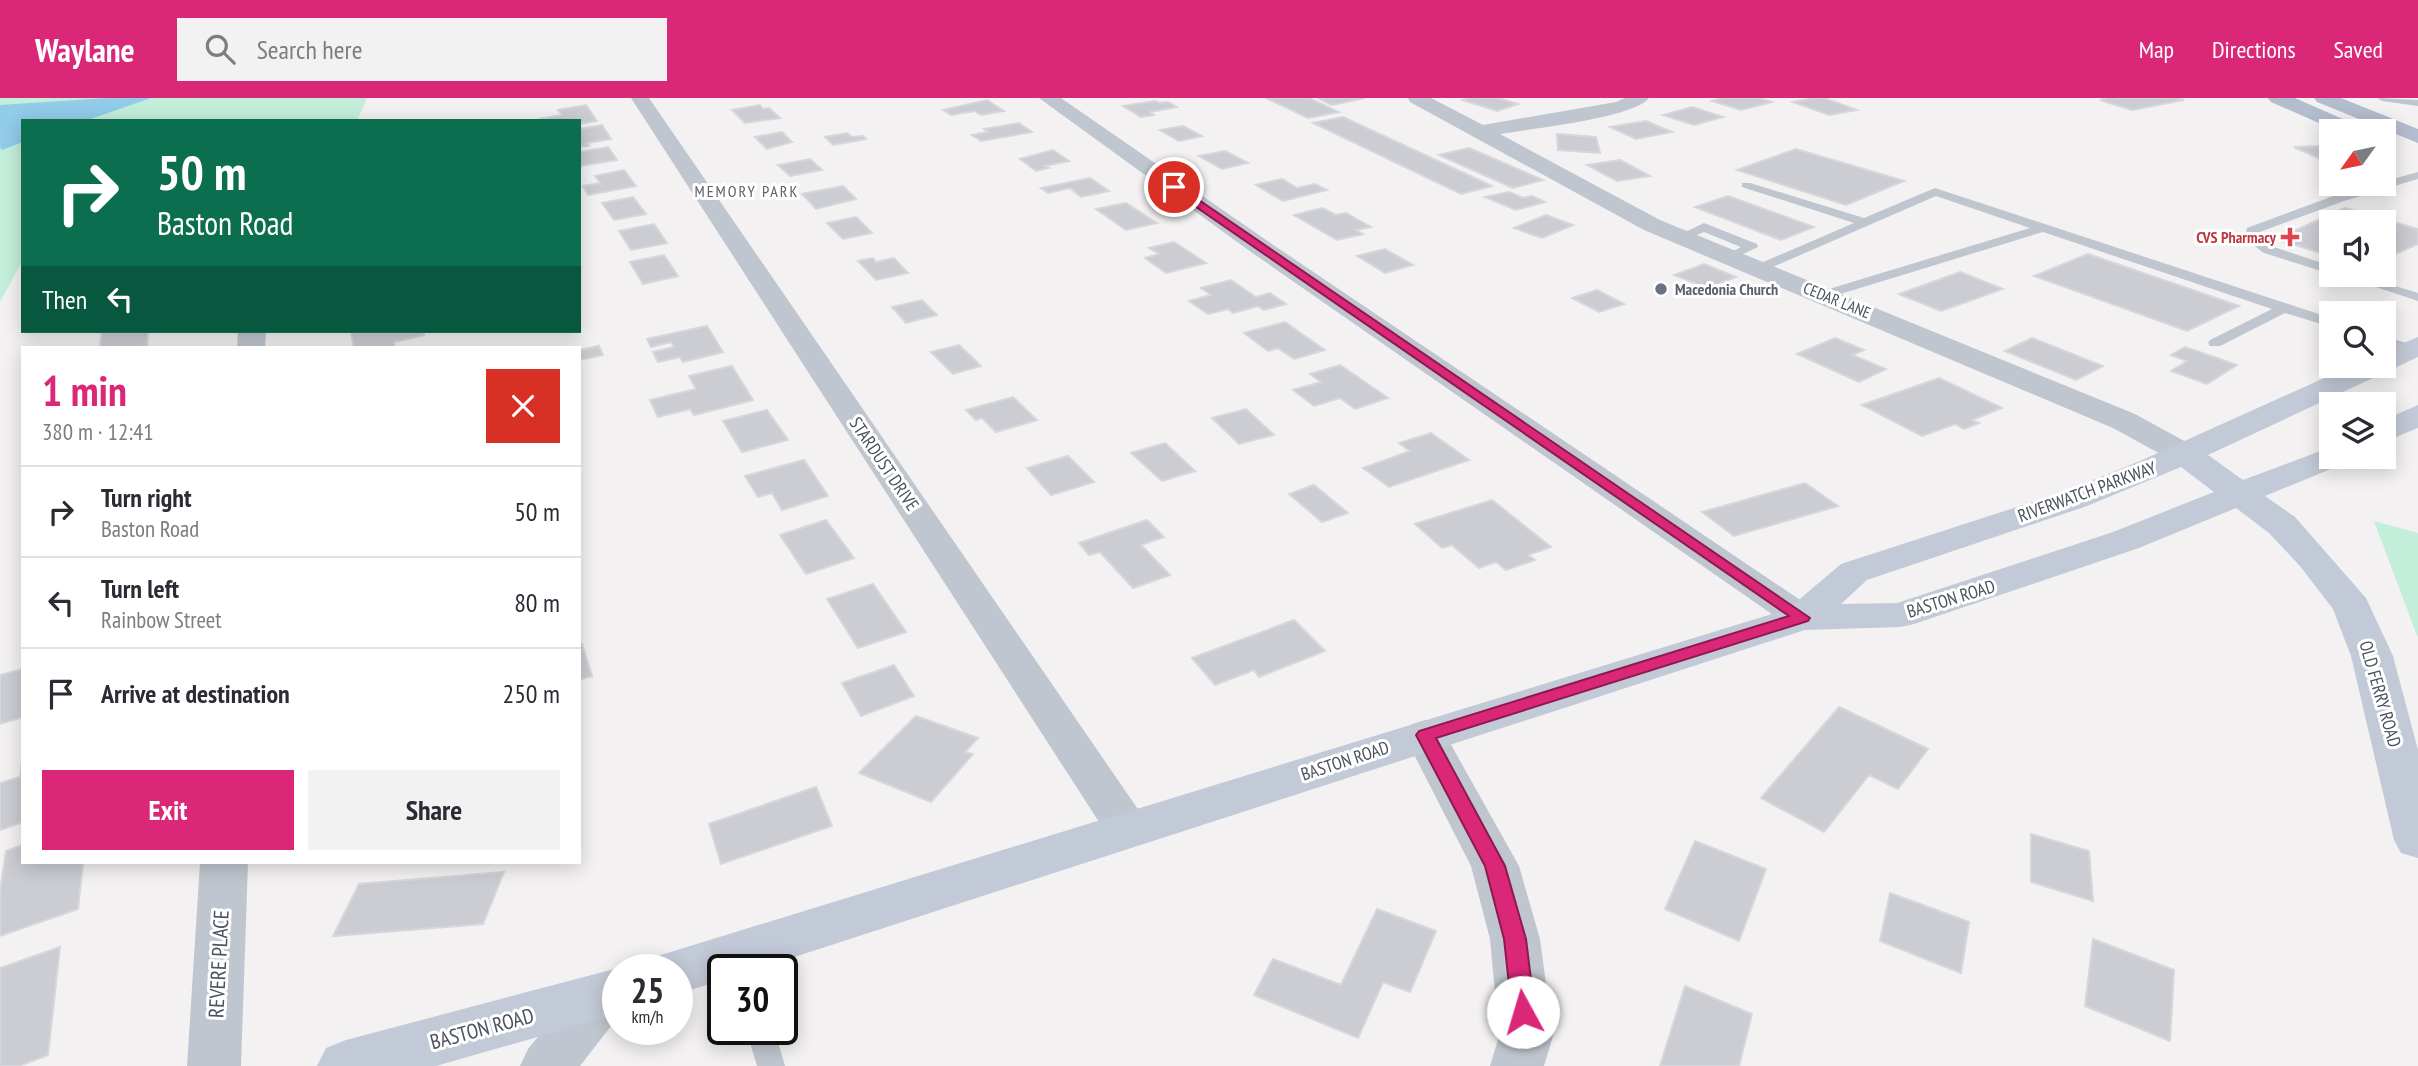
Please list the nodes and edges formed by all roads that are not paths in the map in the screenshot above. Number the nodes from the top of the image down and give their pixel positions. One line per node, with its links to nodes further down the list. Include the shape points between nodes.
1 (640, 98): 34 (street, STARDUST DRIVE)
2 (1048, 98): 32 (street)
3 (1418, 98): 10 (street, CEDAR LANE)
4 (1640, 98): 10 (street, via 1621,107)
5 (2278, 98): 9 (main road)
6 (2324, 98): 11 (main road)
7 (2382, 98): 8 (lane)
8 (2418, 103)
9 (2327, 119)
10 (1479, 132): 19 (street, CEDAR LANE, via 1619,209)
11 (2418, 136)
12 (2396, 149): 13 (main road)
13 (2418, 159)
14 (2418, 175): 18 (lane, via 2251,231 2251,239 2269,250)
15 (1746, 185): 16 (lane)
16 (1866, 223): 17 (lane, via 1935,192); 19 (lane)
17 (2042, 228): 21 (lane); 23 (lane)
18 (2319, 266)
19 (1759, 269): 21 (street, CEDAR LANE)
20 (2386, 287): 22 (lane)
21 (1824, 295): 29 (street, CEDAR LANE, via 2124,421)
22 (2418, 297)
23 (2284, 308): 24 (lane); 25 (lane)
24 (2319, 319)
25 (2215, 343)
26 (2350, 378): 29 (main road, RIVERWATCH PARKWAY)
27 (2418, 415): 28 (main road)
28 (2396, 426)
29 (2186, 455): 31 (main road, OLD FERRY ROAD); 32 (main road, RIVERWATCH PARKWAY, via 2075,499 1854,572)
30 (2319, 462): 31 (main road, BASTON ROAD)
31 (2240, 494): 32 (main road, BASTON ROAD, via 2126,540 1900,615); 35 (main road, OLD FERRY ROAD, via 2282,525 2352,607 2372,656)
32 (1802, 618): 33 (main road, BASTON ROAD)
33 (1425, 735): 34 (main road, BASTON ROAD); 45 (street, via 1495,866 1515,939 1526,1036)
34 (1128, 830): 37 (main road, BASTON ROAD)
35 (2418, 840)
36 (224, 864): 41 (street, REVERE PLACE)
37 (761, 954)
38 (602, 995): 42 (main road, BASTON ROAD)
39 (602, 1003): 43 (street)
40 (765, 1045): 44 (lane)
41 (214, 1066)
42 (346, 1066)
43 (547, 1066)
44 (771, 1066)
45 (1517, 1066)

